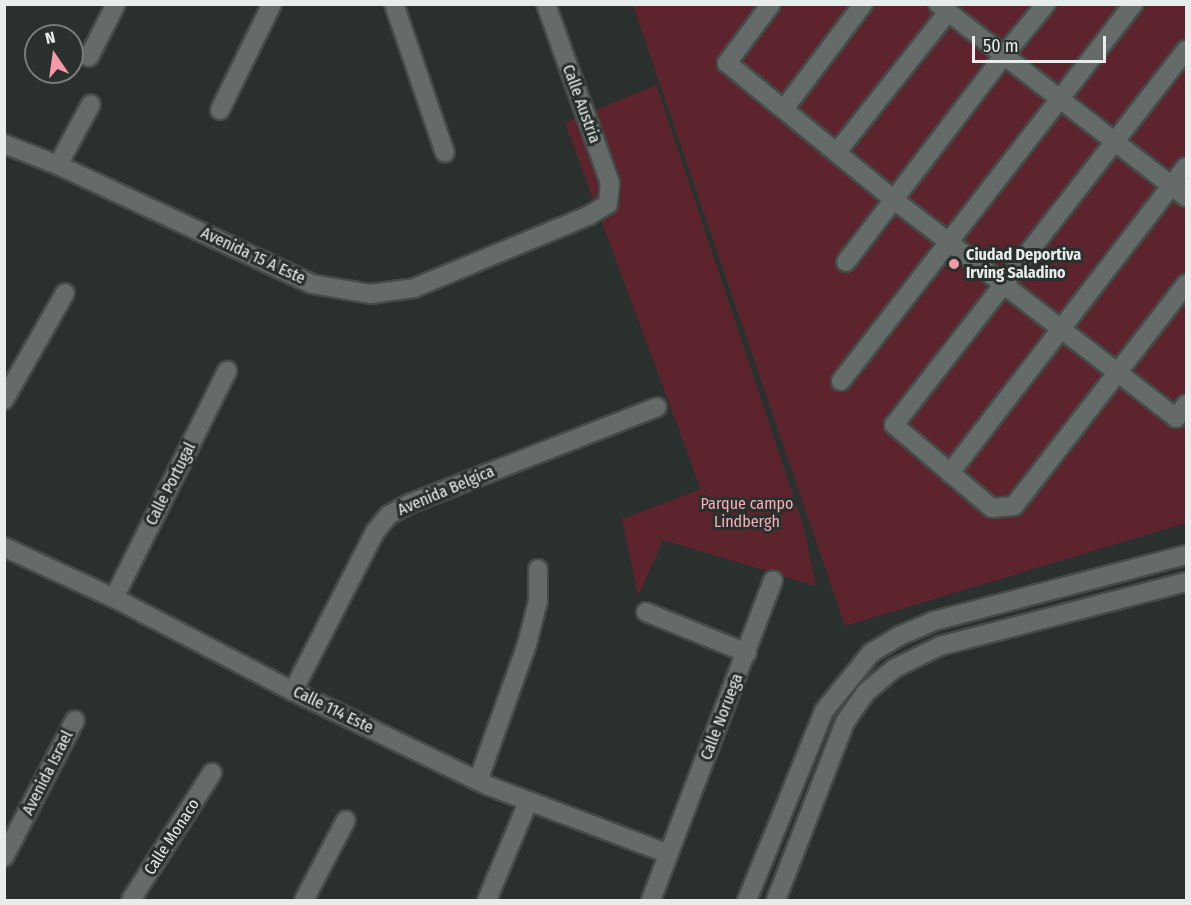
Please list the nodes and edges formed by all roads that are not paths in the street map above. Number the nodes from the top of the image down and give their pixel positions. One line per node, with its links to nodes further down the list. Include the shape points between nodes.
1 (116, 4): 12 (street)
2 (272, 4): 16 (street)
3 (394, 4): 20 (street)
4 (546, 4): 25 (street, Calle Austria, via 610,183)
5 (771, 4): 15 (street, via 727,63)
6 (863, 4): 15 (street)
7 (1046, 4): 11 (street)
8 (1133, 4): 13 (street)
9 (943, 8): 11 (street); 19 (street)
10 (1186, 50): 17 (street)
11 (1004, 55): 13 (street); 24 (street)
12 (89, 57)
13 (1059, 99): 17 (street); 26 (street)
14 (91, 104): 21 (street)
15 (784, 109): 19 (street)
16 (220, 110)
17 (1115, 143): 23 (street); 28 (street)
18 (4, 144): 21 (street, Avenida 15 A Este)
19 (837, 152): 24 (street)
20 (445, 153)
21 (58, 165): 25 (street, Avenida 15 A Este, via 312,284 371,294 414,288 588,216)
22 (1186, 167): 23 (street)
23 (1180, 190): 31 (street)
24 (893, 199): 26 (street); 27 (street)
25 (608, 204)
26 (948, 241): 28 (street); 34 (street)
27 (846, 262)
28 (1004, 284): 31 (street); 38 (street, via 894,425)
29 (1186, 284): 33 (street)
30 (65, 292): 35 (street)
31 (1062, 328): 33 (street); 38 (street)
32 (227, 371): 44 (street, Calle Portugal)
33 (1119, 372): 36 (street, via 1176,418); 38 (street, via 1014,506 992,508)
34 (841, 381)
35 (4, 400)
36 (1186, 404)
37 (657, 407): 47 (street, Avenida Belgica, via 389,515 375,531)
38 (950, 473)
39 (4, 547): 44 (street, Calle 114 Este)
40 (1186, 555): 59 (street, via 934,621 871,653 824,711)
41 (538, 569): 50 (street, via 538,601 527,645)
42 (773, 580): 46 (street, Calle Noruega)
43 (1186, 582): 60 (street, via 940,646 895,668 865,693 845,722)
44 (114, 598): 47 (street, Calle 114 Este)
45 (646, 612): 46 (street)
46 (747, 653): 53 (street, Calle Noruega)
47 (293, 692): 50 (street, Calle 114 Este)
48 (75, 720): 54 (street, Avenida Israel)
49 (212, 773): 55 (street, Calle Monaco)
50 (478, 781): 51 (street, Calle 114 Este)
51 (528, 802): 53 (street, Calle 114 Este); 57 (street)
52 (346, 820): 56 (street)
53 (669, 854): 58 (street, Calle Noruega)
54 (4, 857)
55 (131, 900)
56 (304, 900)
57 (487, 900)
58 (651, 900)
59 (747, 900)
60 (776, 900)

